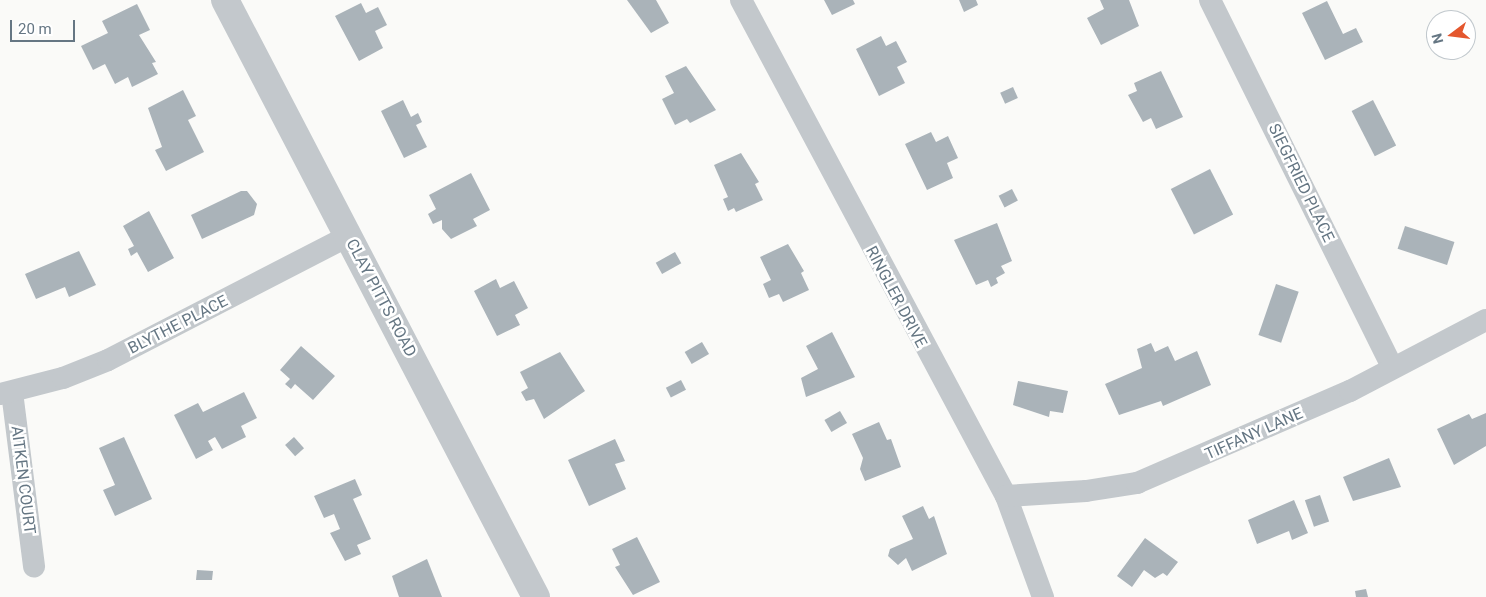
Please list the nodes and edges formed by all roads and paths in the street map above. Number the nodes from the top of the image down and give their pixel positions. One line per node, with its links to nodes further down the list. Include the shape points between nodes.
1 (225, 0): 4 (street, CLAY PITTS ROAD)
2 (741, 0): 8 (street, RINGLER DRIVE)
3 (1210, 0): 6 (street, SIEGFRIED PLACE)
4 (348, 236): 7 (street, BLYTHE PLACE, via 108,360); 10 (street, CLAY PITTS ROAD)
5 (1486, 320): 6 (street, TIFFANY LANE)
6 (1392, 366): 8 (street, TIFFANY LANE, via 1350,390 1137,483 1086,491)
7 (6, 393): 9 (street, AITKEN COURT)
8 (1006, 496): 11 (street, RINGLER DRIVE)
9 (34, 567)
10 (536, 597)
11 (1043, 597)

